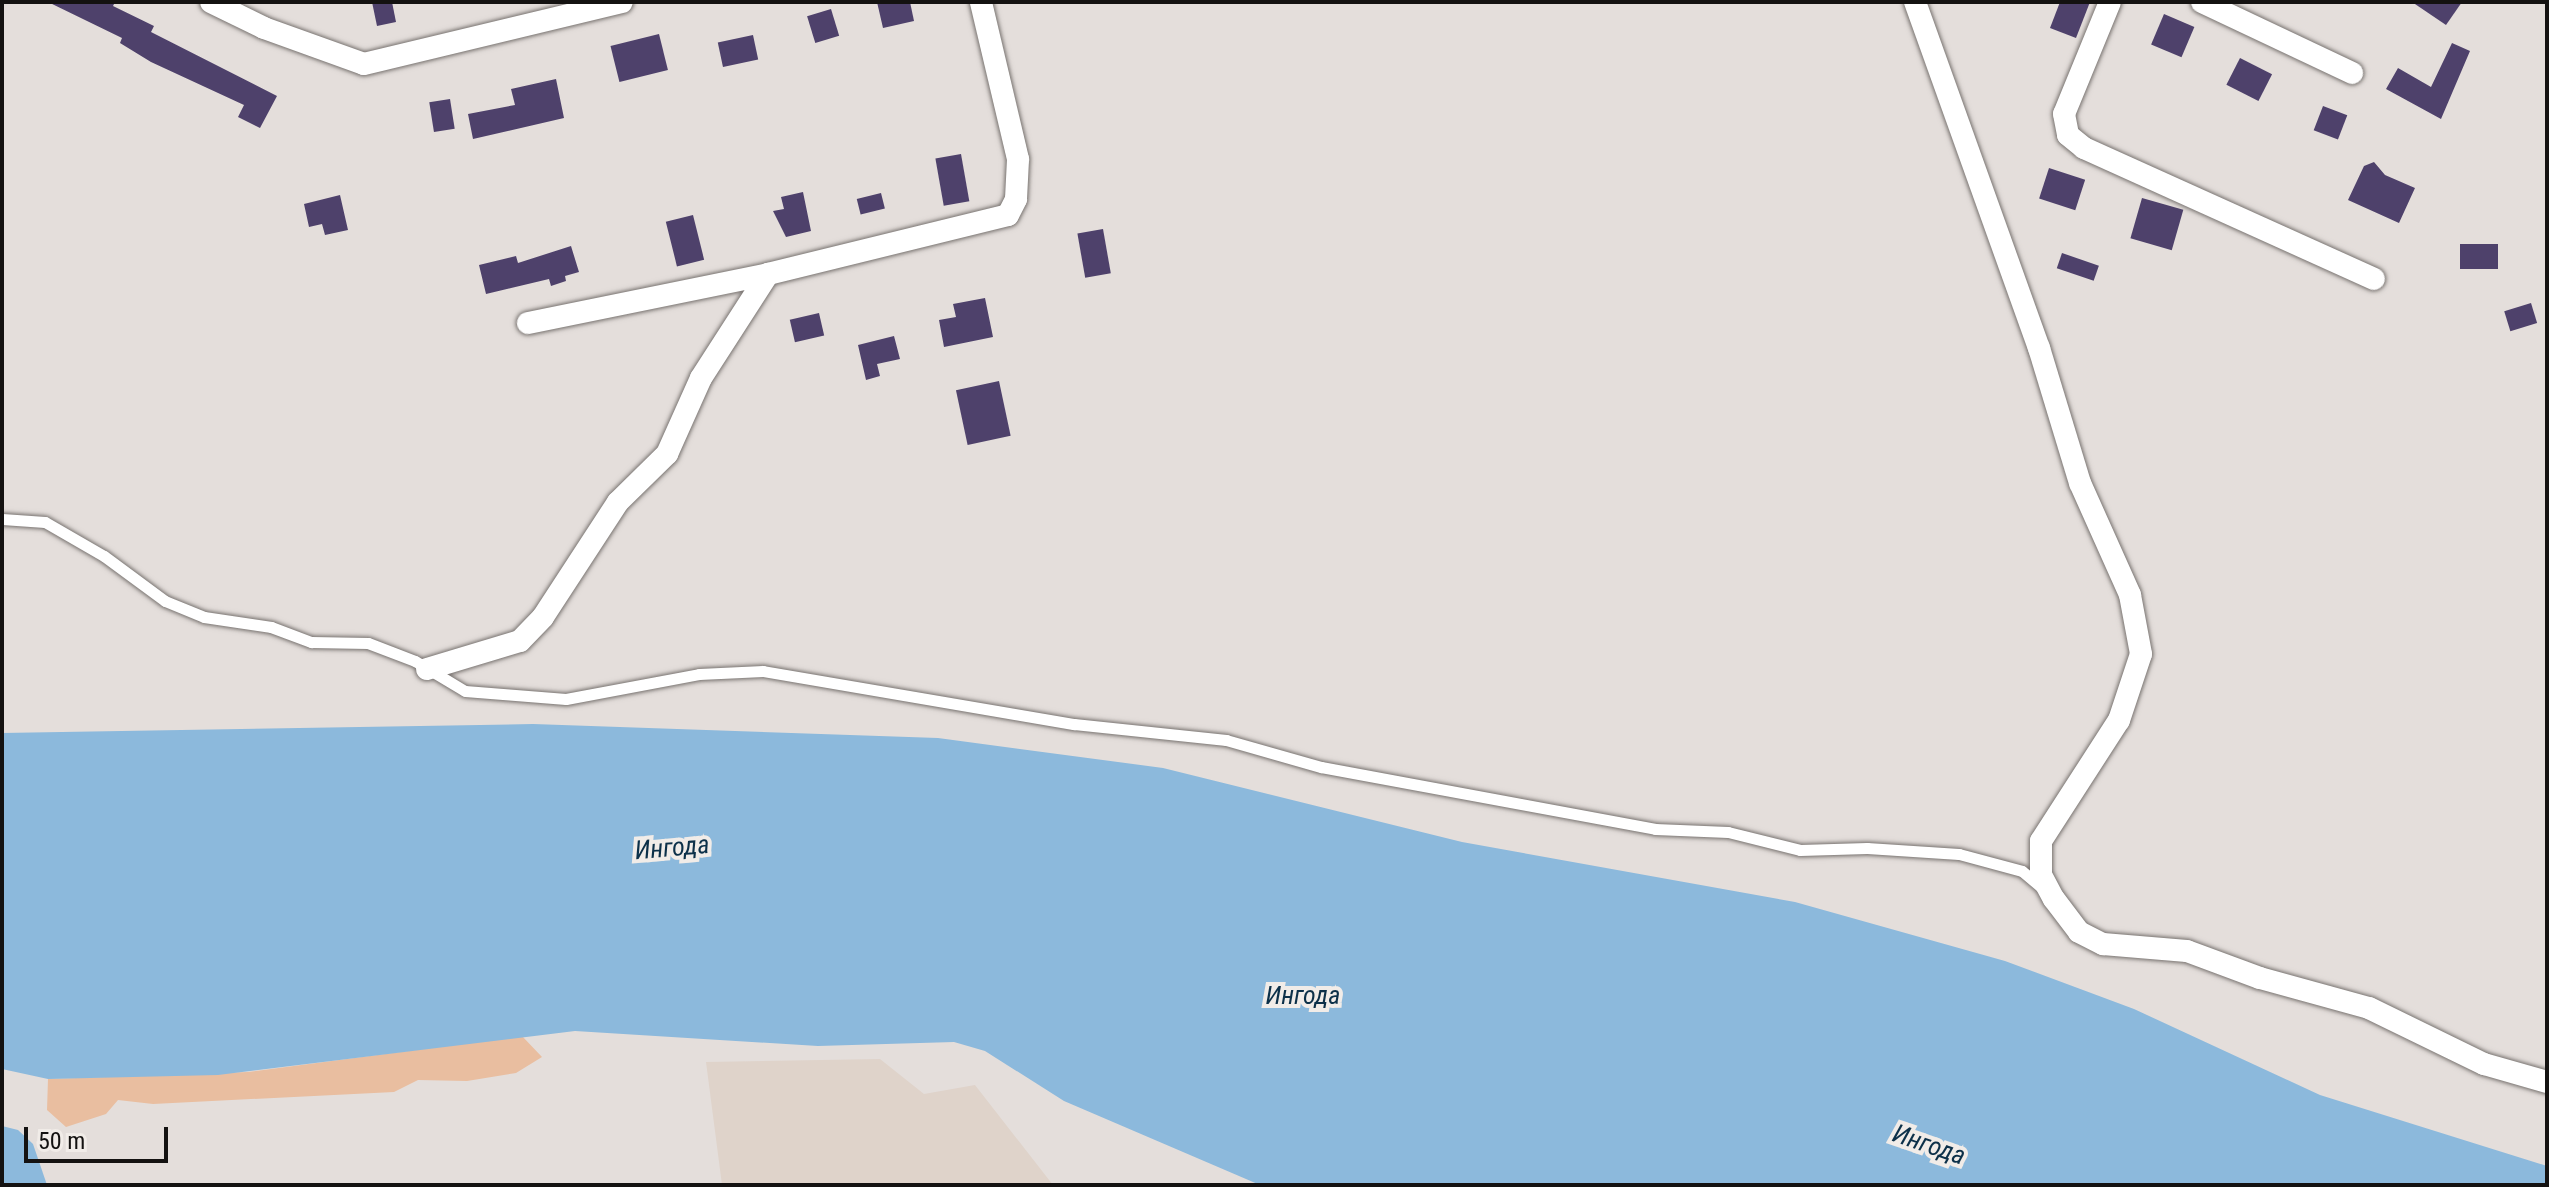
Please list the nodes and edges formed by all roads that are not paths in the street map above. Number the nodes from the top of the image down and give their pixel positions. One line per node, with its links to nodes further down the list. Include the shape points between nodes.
1 (211, 2): 2 (street, via 264,28 364,64)
2 (622, 2)
3 (981, 2): 8 (street, via 1018,159 1016,199 1008,215)
4 (1915, 2): 13 (street, via 2039,348 2080,483 2130,595 2141,654 2119,720 2041,841 2041,875)
5 (2110, 2): 9 (street, via 2064,114 2068,135 2084,148)
6 (2202, 2): 7 (street)
7 (2352, 73)
8 (768, 274): 10 (street); 12 (street, via 701,378 667,454 618,502 543,617 520,641)
9 (2374, 279)
10 (528, 323)
11 (2, 519): 12 (lane, via 45,522 104,556 165,601 204,617 271,627 311,642 368,643)
12 (427, 669): 13 (lane, via 465,691 566,699 699,674 763,671 1074,724 1226,740 1321,767 1655,829 1728,832 1800,850 1959,854 2022,871)
13 (2054, 899): 14 (street, via 2079,932 2103,944 2187,951 2369,1008 2484,1064)
14 (2547, 1082)

